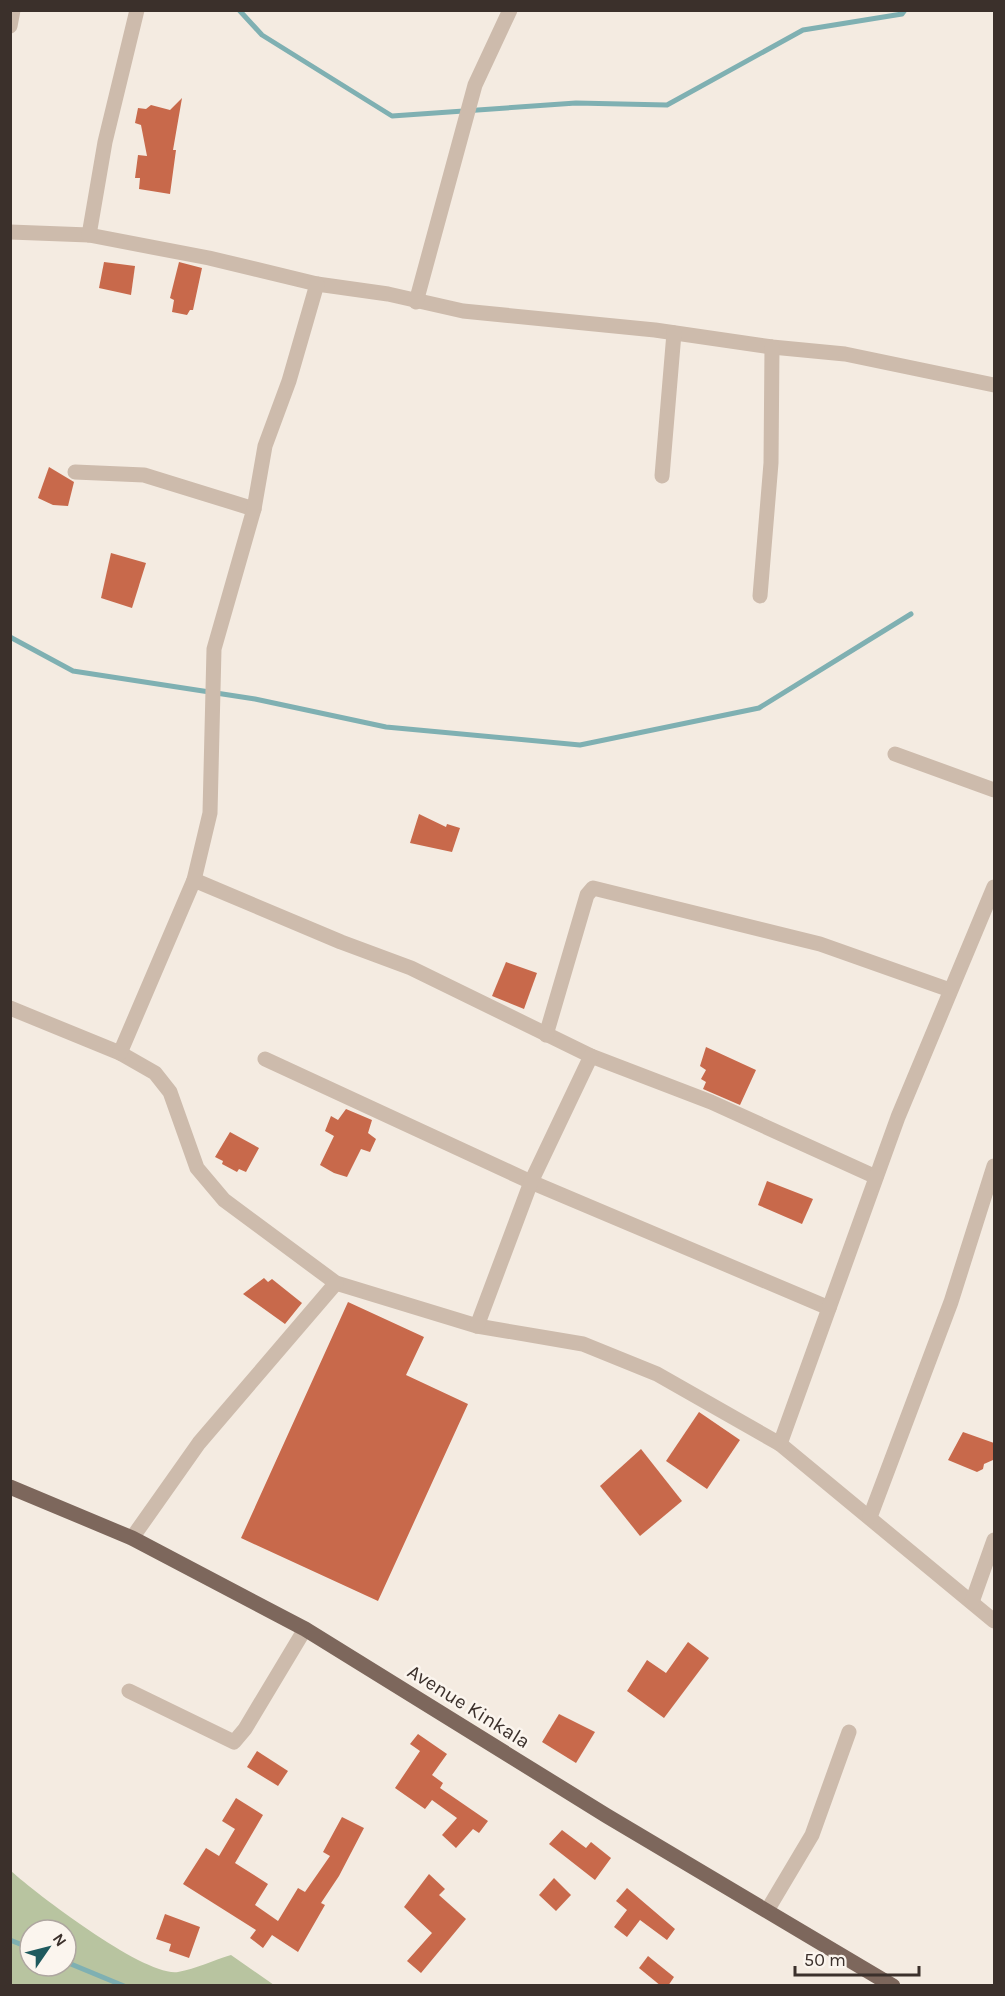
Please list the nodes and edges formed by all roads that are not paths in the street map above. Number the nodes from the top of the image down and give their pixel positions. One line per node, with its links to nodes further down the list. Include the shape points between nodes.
1 (13, 10): 4 (street)
2 (137, 10): 6 (street, via 105,142)
3 (510, 10): 8 (street, via 475,85)
4 (10, 26)
5 (10, 232): 6 (street)
6 (89, 235): 7 (street)
7 (317, 284): 8 (street); 14 (street, via 290,381 265,446)
8 (416, 302): 9 (street, via 462,311)
9 (674, 333): 10 (street); 13 (street)
10 (772, 347): 11 (street, via 845,354); 15 (street, via 771,463)
11 (994, 385)
12 (75, 472): 14 (street, via 144,475)
13 (662, 476)
14 (254, 509): 18 (street, via 214,649 210,813)
15 (760, 596)
16 (895, 754): 17 (street)
17 (994, 790)
18 (194, 880): 22 (street, via 411,968); 23 (street)
19 (994, 887): 20 (street)
20 (950, 990): 22 (street, via 820,944 592,888); 27 (street)
21 (10, 1008): 23 (street)
22 (546, 1035): 24 (street)
23 (120, 1053): 29 (street, via 154,1073 170,1092 197,1168 224,1200)
24 (591, 1056): 27 (street, via 711,1102); 28 (street)
25 (265, 1059): 28 (street)
26 (994, 1166): 34 (street, via 951,1302)
27 (876, 1177): 30 (street)
28 (531, 1182): 30 (street); 31 (street)
29 (336, 1283): 31 (street); 35 (street, via 199,1443)
30 (829, 1308): 32 (street)
31 (477, 1326): 32 (street, via 583,1344 657,1374)
32 (780, 1444): 34 (street)
33 (10, 1487): 35 (main road, Avenue Kinkala)
34 (870, 1517): 37 (street)
35 (132, 1538): 39 (main road, Avenue Kinkala)
36 (994, 1540): 37 (street)
37 (972, 1602): 38 (street)
38 (994, 1621)
39 (305, 1629): 40 (street, via 234,1742); 42 (main road, Avenue Kinkala, via 607,1816)
40 (129, 1691)
41 (849, 1732): 42 (street, via 812,1835)
42 (768, 1909): 43 (main road, Avenue Kinkala)
43 (893, 1986)

